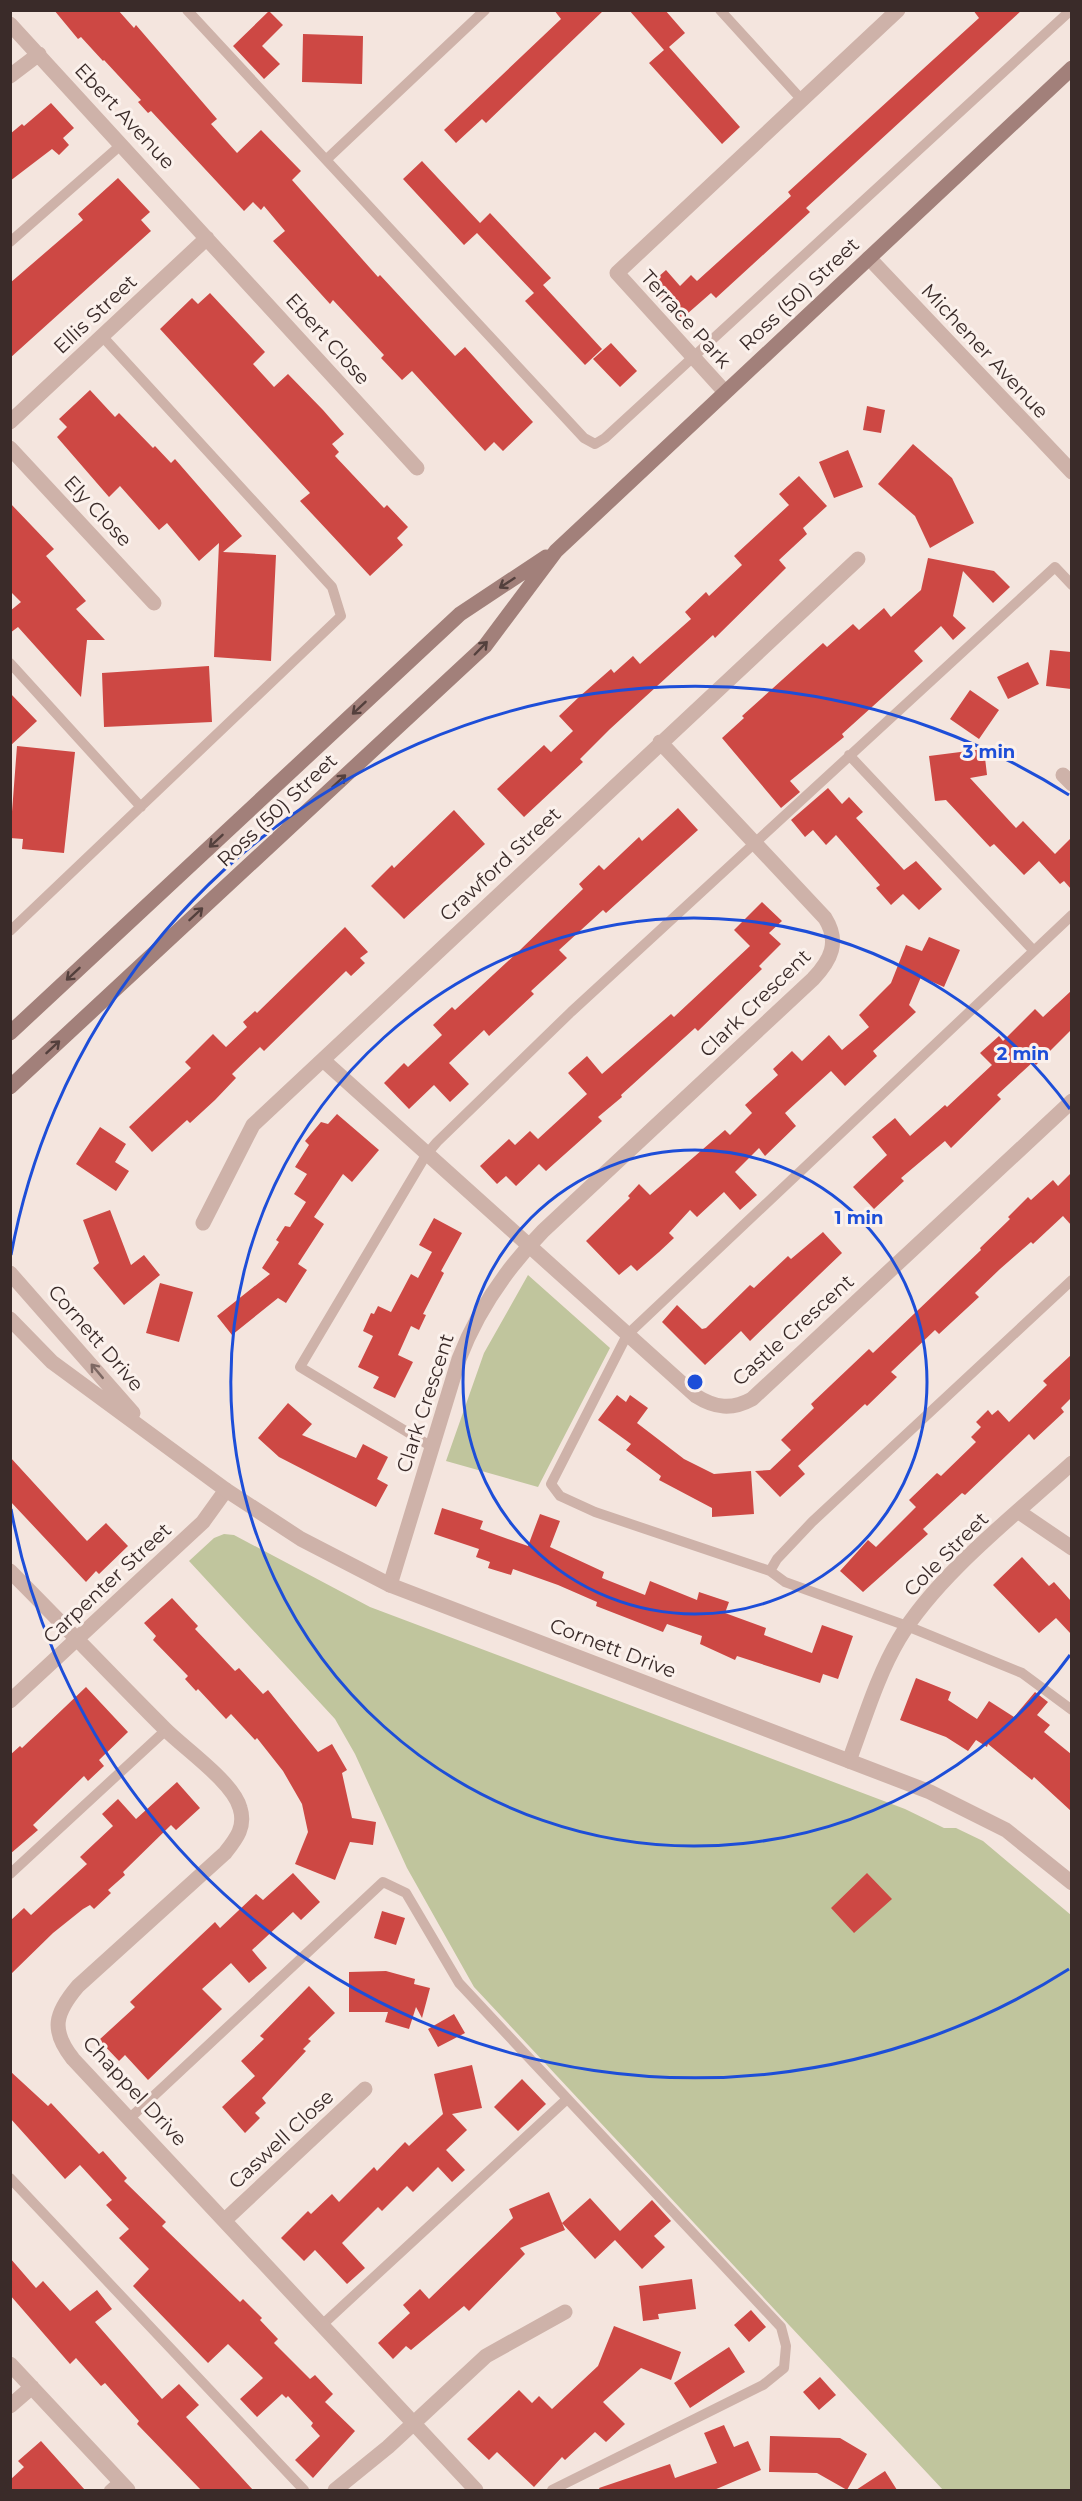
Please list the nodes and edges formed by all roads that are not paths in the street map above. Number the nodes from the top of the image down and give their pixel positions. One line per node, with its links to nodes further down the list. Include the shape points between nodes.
1 (187, 10): 12 (lane)
2 (485, 10): 12 (lane)
3 (720, 10): 10 (lane)
4 (898, 10): 10 (street)
5 (1071, 10): 17 (lane)
6 (10, 24): 7 (street, Ebert Avenue)
7 (39, 54): 9 (street); 11 (street, Ebert Avenue)
8 (1071, 68): 15 (main road, Ross (50) Street)
9 (10, 76)
10 (802, 100): 17 (street, Terrace Park, via 617,273)
11 (122, 144): 13 (street, Ebert Avenue); 14 (lane)
12 (327, 159): 17 (lane, via 589,442 595,444 605,438)
13 (207, 238): 16 (street, Ellis Street); 21 (street, Ebert Close)
14 (10, 242)
15 (868, 258): 18 (main road, Ross (50) Street); 22 (street, Michener Avenue)
16 (102, 336): 19 (street, Ellis Street); 30 (lane, via 332,587 341,616)
17 (693, 357): 18 (street, Terrace Park)
18 (725, 392): 23 (main road, Ross (50) Street)
19 (10, 422)
20 (10, 448): 26 (street, Ely Close)
21 (417, 468)
22 (1071, 472)
23 (556, 551): 35 (main road, Ross (50) Street, one-way to 35, via 460,614); 37 (main road, Ross (50) Street, one-way to 23, via 485,646)
24 (858, 559): 28 (street, Crawford Street)
25 (1071, 585): 29 (lane, via 1055,567)
26 (154, 603)
27 (10, 663): 30 (lane)
28 (660, 742): 31 (street, Clark Crescent); 36 (street, Crawford Street)
29 (849, 754): 31 (lane); 34 (lane)
30 (141, 807): 33 (lane)
31 (754, 843): 39 (lane, via 571,1012); 41 (street, Clark Crescent, via 832,928 829,960)
32 (1071, 915): 34 (lane)
33 (10, 931)
34 (1033, 950): 45 (lane)
35 (10, 1033)
36 (323, 1060): 39 (street); 40 (street, Crawford Street, via 253,1125)
37 (10, 1087)
38 (1071, 1101): 45 (street, Castle Crescent, via 752,1399 733,1407 705,1401)
39 (426, 1155): 41 (street); 47 (lane, via 300,1368)
40 (203, 1223)
41 (528, 1247): 45 (street, Castle Crescent); 47 (street, Clark Crescent, via 503,1275 474,1323)
42 (10, 1273): 46 (street, Cornett Drive, one-way to 42)
43 (1071, 1280): 53 (lane, via 812,1522)
44 (10, 1319): 46 (street, Cornett Drive, via 52,1362)
45 (627, 1335): 53 (lane, via 551,1484 560,1496 595,1512)
46 (149, 1432): 49 (street, Cornett Drive)
47 (432, 1447): 54 (street, Clark Crescent)
48 (1071, 1463): 50 (street, Cole Street)
49 (226, 1490): 54 (street, Cornett Drive, via 301,1539); 56 (street, Carpenter Street, via 202,1522)
50 (1018, 1512): 51 (street); 55 (street, Cole Street, via 945,1580)
51 (1071, 1548)
52 (10, 1571): 56 (street, Chappel Drive)
53 (770, 1571): 55 (lane, via 785,1582)
54 (390, 1585): 60 (street, Cornett Drive)
55 (907, 1626): 58 (lane, via 1022,1673); 60 (street, Cole Street, via 890,1655)
56 (78, 1639): 57 (street, Carpenter Street); 59 (street, Chappel Drive)
57 (10, 1701)
58 (1071, 1710)
59 (166, 1730): 61 (lane); 65 (street, Chappel Drive, via 228,1788 237,1799 242,1822 240,1833 225,1853 78,1986 59,2014 58,2028 66,2049)
60 (849, 1761): 62 (street, Cornett Drive, via 984,1818 1027,1845)
61 (10, 1875)
62 (1071, 1883)
63 (365, 2089): 67 (street, Caswell Close)
64 (567, 2099): 65 (lane, via 459,1983 406,1893 383,1881); 69 (lane); 78 (lane, via 781,2327 786,2346 784,2368 762,2385)
65 (130, 2118): 67 (street, Chappel Drive)
66 (10, 2178): 75 (lane)
67 (225, 2219): 69 (street, Chappel Drive)
68 (565, 2312): 73 (street, via 486,2356)
69 (322, 2325): 73 (street, Chappel Drive)
70 (10, 2364): 71 (street)
71 (32, 2387): 72 (street); 74 (street)
72 (10, 2406)
73 (414, 2423): 76 (street); 77 (street, Chappel Drive)
74 (119, 2487)
75 (304, 2490)
76 (334, 2490)
77 (476, 2490)
78 (552, 2490)

